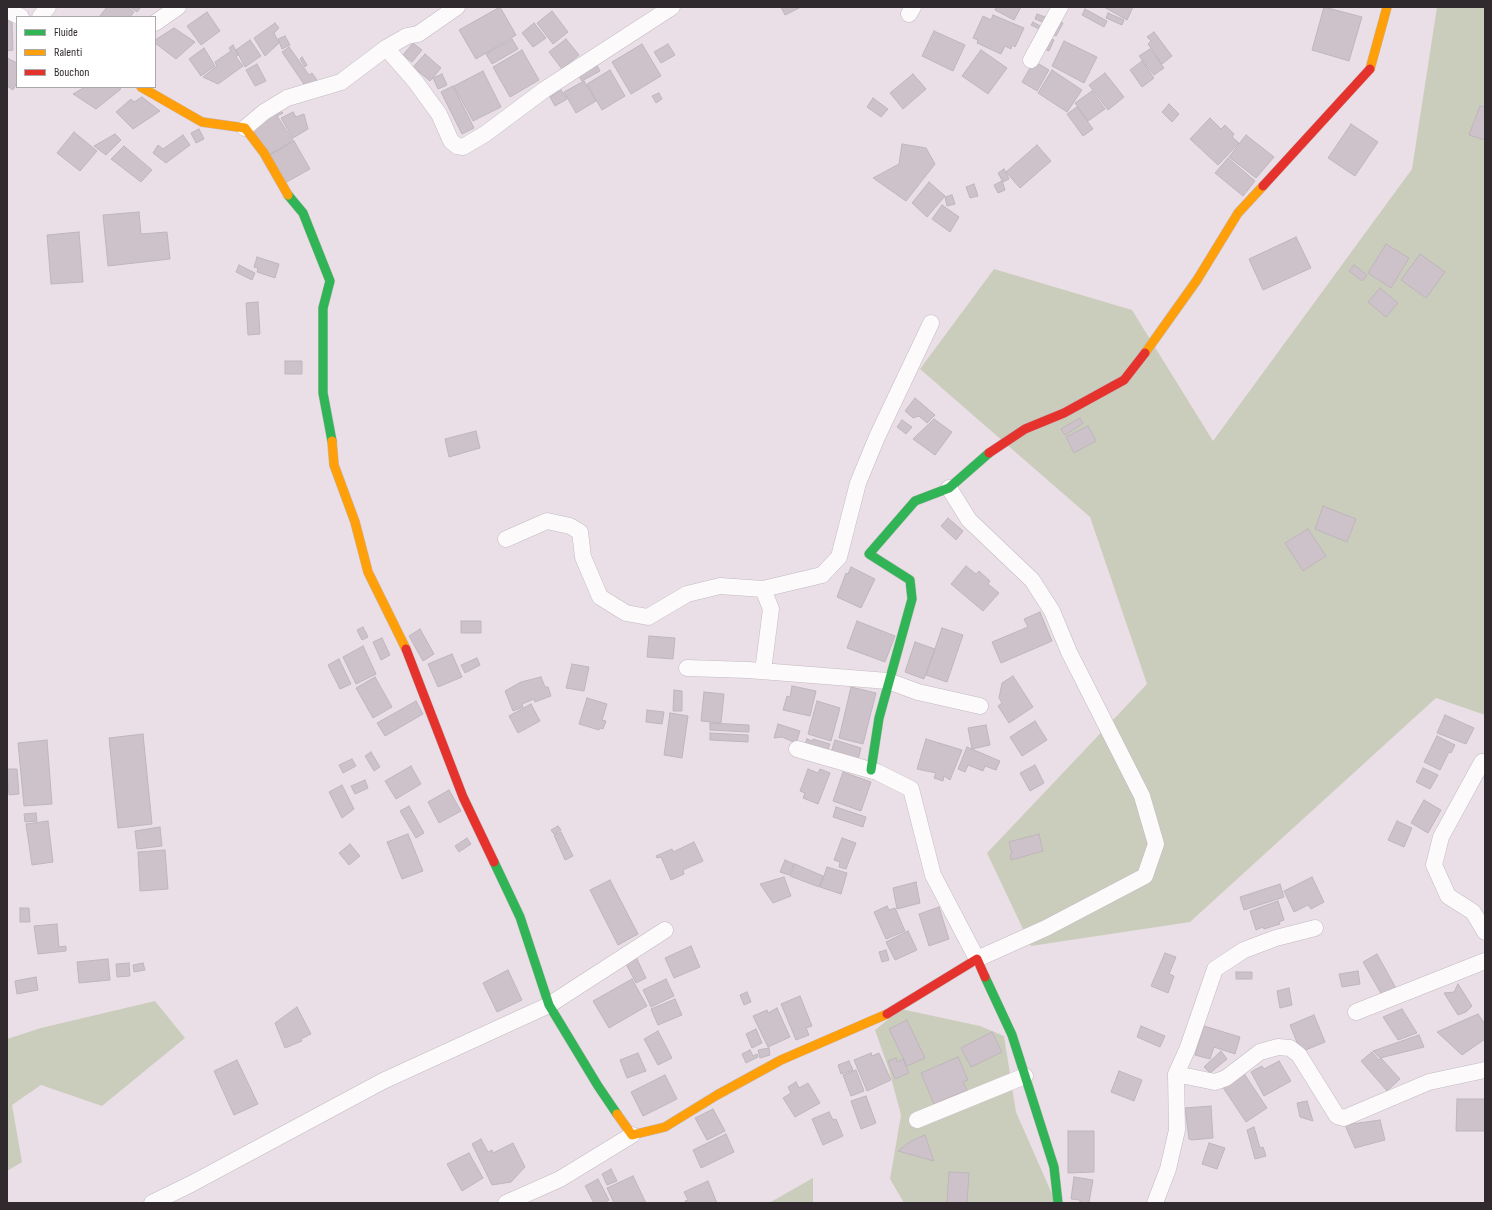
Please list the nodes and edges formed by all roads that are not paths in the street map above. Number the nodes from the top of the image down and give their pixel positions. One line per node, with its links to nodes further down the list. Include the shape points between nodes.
1 (48, 7): 9 (street)
2 (178, 7): 10 (street)
3 (456, 7): 11 (street, via 418,34 407,36)
4 (1060, 7): 12 (street)
5 (1387, 7): 16 (street, via 1370,69 1238,213 1170,320 1124,380 1064,413 1025,429 987,455)
6 (665, 9): 11 (street, via 463,147 451,141 439,114)
7 (7, 10): 8 (street)
8 (19, 16)
9 (41, 16)
10 (156, 22)
11 (386, 48): 14 (street, via 341,82 287,98)
12 (1031, 60)
13 (143, 88): 14 (street, via 202,122)
14 (245, 128): 31 (street, via 264,153 283,189 303,213 330,281 323,308 323,393 332,435 334,465 355,522 368,572 410,658 428,713 463,797 520,918)
15 (931, 323): 18 (street, via 858,483 840,557 822,574)
16 (949, 488): 21 (street, via 915,501 869,554 910,580 912,599); 29 (street, via 969,520 1032,580 1052,611 1069,652 1142,796 1156,844 1145,876 1046,928)
17 (506, 539): 18 (street, via 547,522 570,526 580,532 583,557 600,597 626,613 648,617 687,594 720,586)
18 (763, 589): 20 (street, via 771,609)
19 (687, 668): 20 (street)
20 (763, 671): 21 (street)
21 (888, 681): 22 (street, via 918,692); 25 (street)
22 (980, 706)
23 (797, 749): 25 (street)
24 (1482, 762): 28 (street, via 1441,837 1434,865 1448,896 1473,912)
25 (871, 770): 29 (street, via 911,789 933,875)
26 (1315, 928): 34 (street, via 1244,950 1215,969)
27 (665, 930): 31 (street)
28 (1485, 932)
29 (977, 959): 35 (street, via 1012,1035); 37 (street, via 885,1015 780,1060 665,1127)
30 (1485, 960): 32 (street)
31 (548, 1005): 37 (street); 38 (street, via 383,1081)
32 (1356, 1012)
33 (1485, 1070): 34 (street, via 1429,1082 1344,1118 1337,1116 1299,1055 1290,1048 1274,1047 1260,1052 1226,1078 1215,1082)
34 (1176, 1074): 41 (street, via 1177,1130 1168,1169)
35 (1025, 1076): 36 (street); 40 (street, via 1054,1167)
36 (917, 1120)
37 (632, 1135): 39 (street, via 560,1178)
38 (152, 1203)
39 (506, 1203)
40 (1058, 1203)
41 (1155, 1203)

